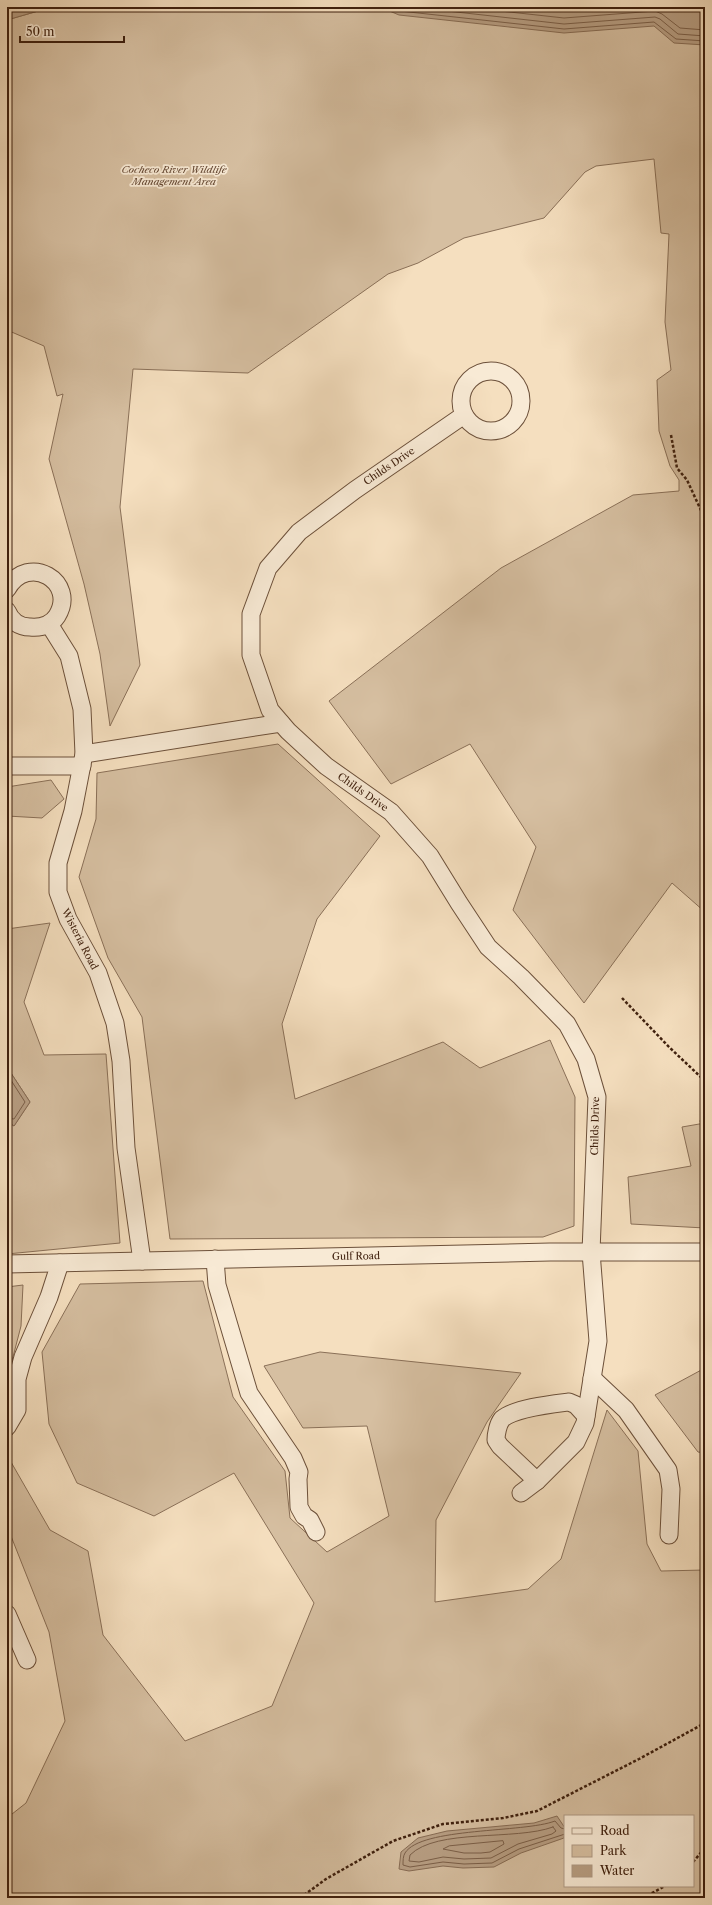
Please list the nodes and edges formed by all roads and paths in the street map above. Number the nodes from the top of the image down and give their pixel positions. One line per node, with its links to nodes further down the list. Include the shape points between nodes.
1 (464, 415): 7 (street, Childs Drive, via 354,490 298,532 268,568 251,614 251,655 270,710)
2 (671, 435): 3 (path, via 677,468 686,480)
3 (705, 519)
4 (7, 589): 6 (street, via 12,581 29,572 40,572 49,576 60,589 62,601 60,610)
5 (7, 611): 6 (street, via 22,627 37,628)
6 (49, 624): 8 (street, Wisteria Road, via 69,656 82,708)
7 (281, 723): 8 (street); 14 (street, Childs Drive, via 326,766 391,812 430,856 488,947 568,1024 586,1059 597,1097)
8 (83, 760): 9 (street); 17 (street, Wisteria Road, via 73,810 58,863 58,892 68,919 98,973 115,1023 121,1061 126,1148)
9 (7, 766)
10 (622, 998): 11 (path)
11 (705, 1081)
12 (705, 1120): 13 (path)
13 (700, 1122)
14 (591, 1252): 15 (street, Gulf Road); 16 (street, Gulf Road); 20 (street, Childs Drive, via 598,1342)
15 (705, 1252)
16 (215, 1259): 17 (street, Gulf Road); 26 (street, via 217,1285 249,1393 294,1458 299,1472 299,1507)
17 (142, 1261): 18 (street, Gulf Road)
18 (60, 1262): 19 (street, Gulf Road); 23 (street, via 50,1297 23,1357 17,1379 17,1410)
19 (7, 1264)
20 (591, 1384): 21 (street, via 578,1399); 22 (street, Childs Drive); 27 (street, via 626,1410 668,1470 671,1489)
21 (569, 1402): 22 (street, via 576,1405); 24 (street, via 523,1410 502,1419 498,1427 496,1440 500,1446)
22 (586, 1416): 24 (street, Childs Drive, via 576,1442)
23 (7, 1427)
24 (537, 1481): 25 (street, Childs Drive)
25 (521, 1493)
26 (316, 1532)
27 (668, 1535)
28 (7, 1614): 29 (street)
29 (27, 1660)
30 (705, 1723): 34 (path, via 538,1810 497,1819 443,1824 393,1841 326,1878)
31 (705, 1848): 32 (path)
32 (694, 1861)
33 (663, 1887): 35 (path)
34 (300, 1898)
35 (643, 1898)

